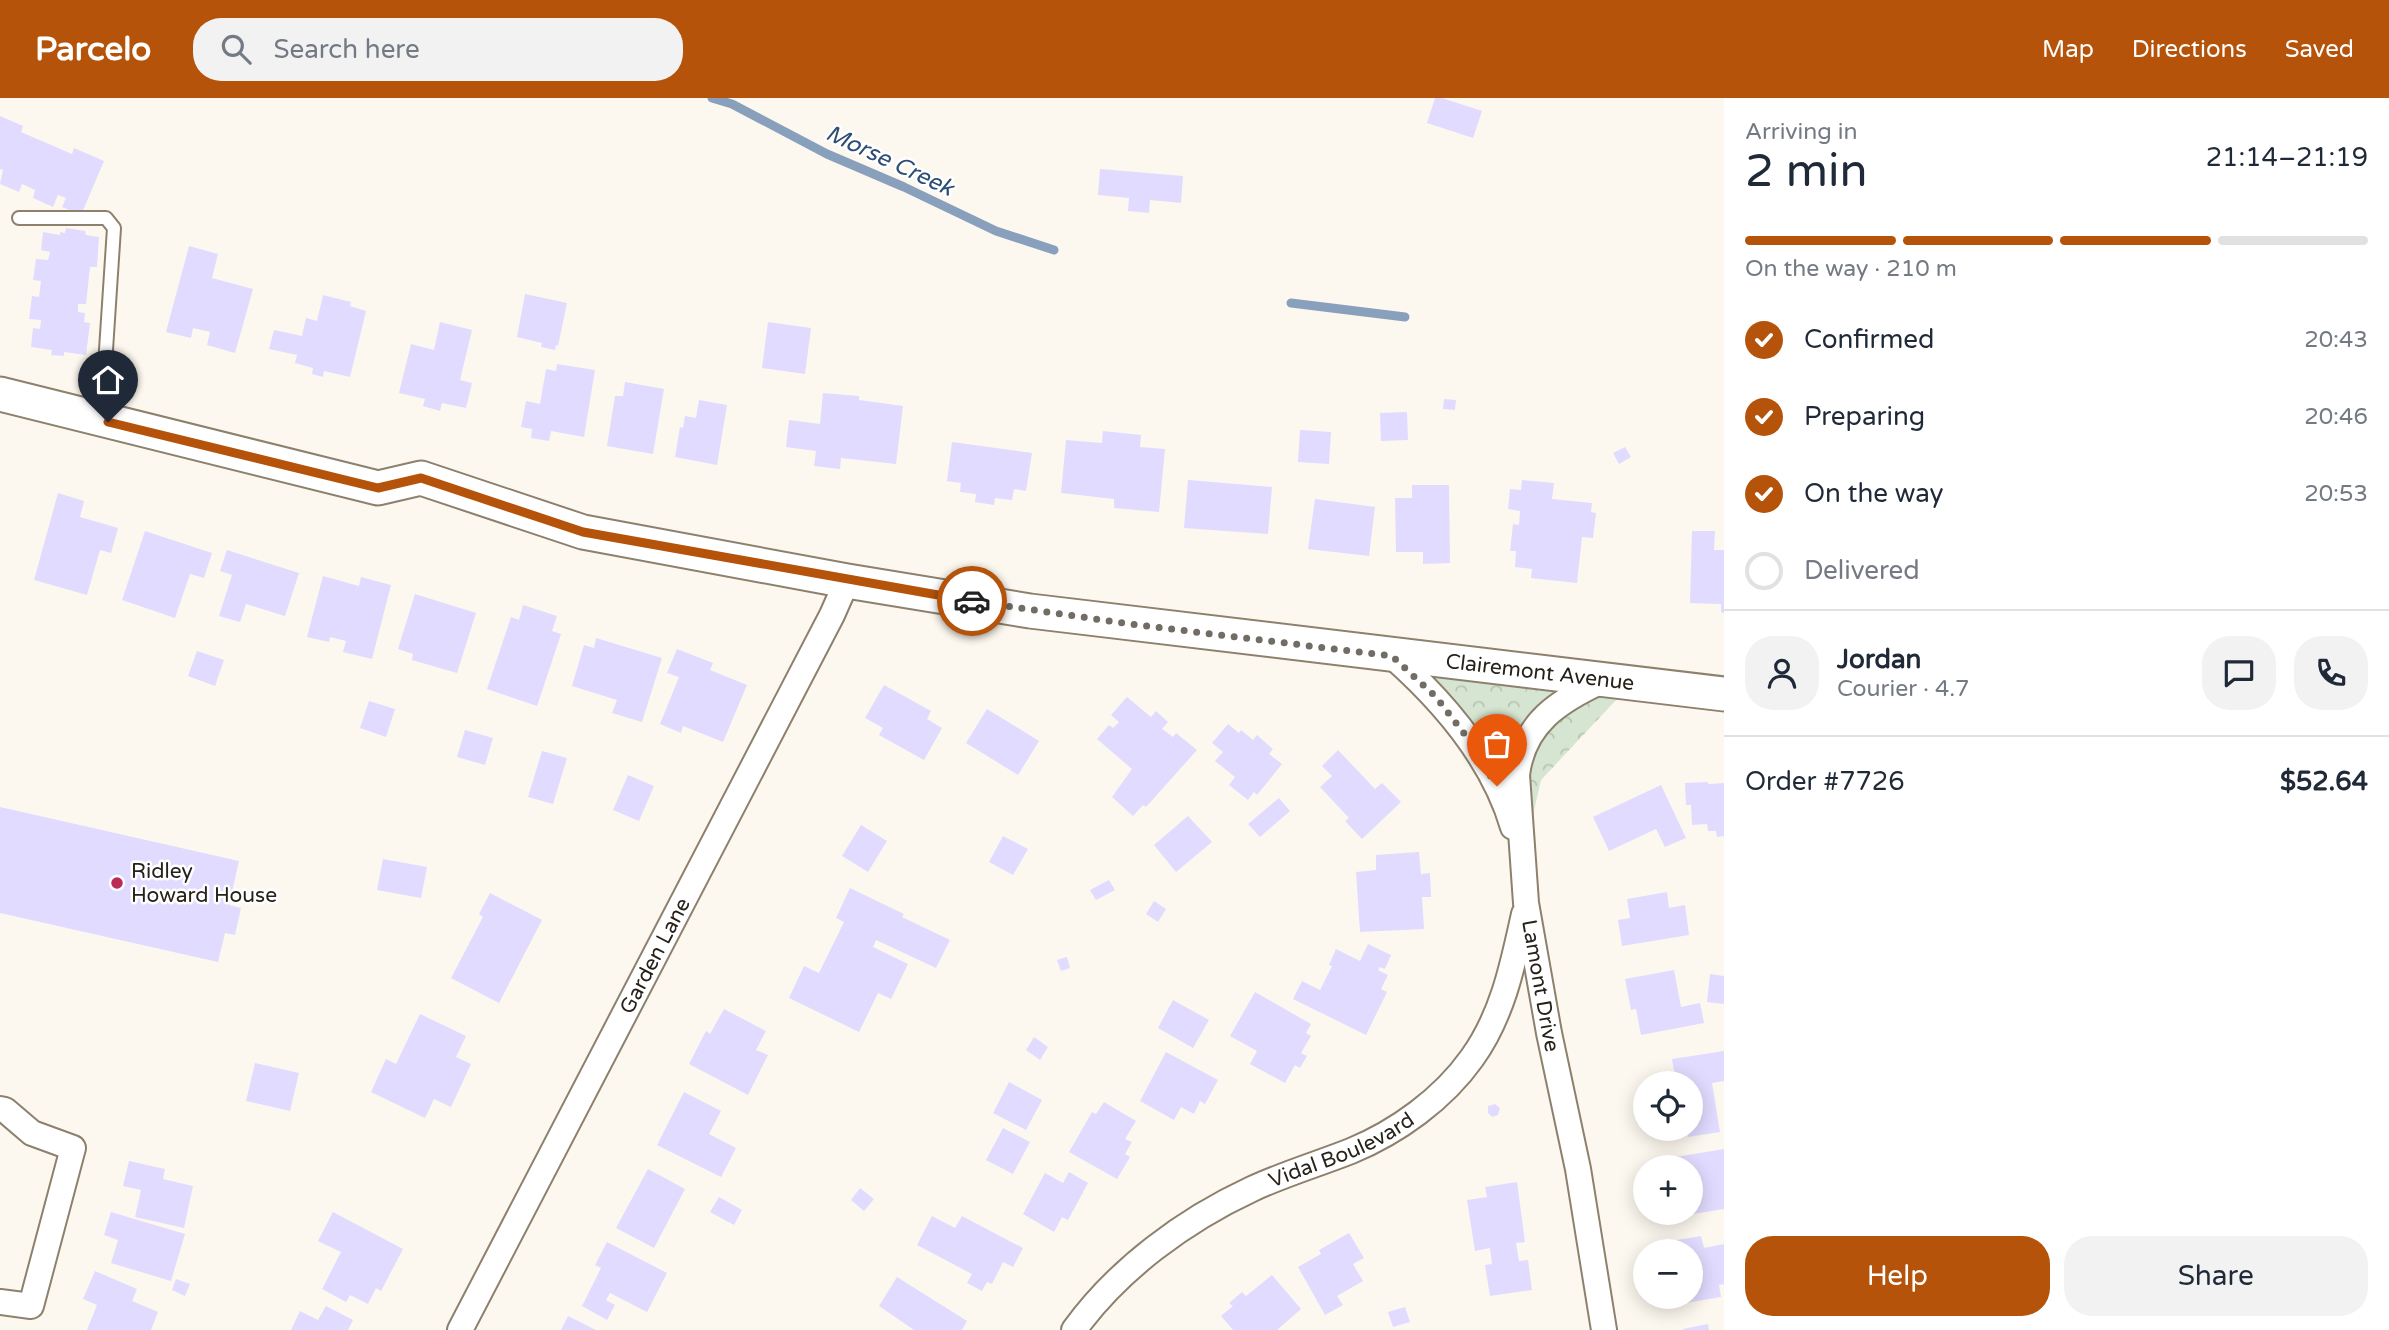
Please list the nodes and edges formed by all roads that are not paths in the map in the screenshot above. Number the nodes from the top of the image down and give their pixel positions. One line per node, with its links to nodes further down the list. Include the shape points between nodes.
1 (19, 218): 3 (lane, via 106,218 114,228 105,365)
2 (0, 394): 3 (main road, Clairemont Avenue)
3 (90, 417): 4 (main road, Clairemont Avenue, via 378,488 421,478 583,532)
4 (847, 580): 5 (main road, Clairemont Avenue, via 1030,611); 12 (street, Garden Lane)
5 (1392, 656): 6 (main road, Clairemont Avenue); 8 (street, via 1436,697 1484,764 1509,815)
6 (1604, 680): 7 (main road, Clairemont Avenue); 8 (street, Lamont Drive, via 1553,708 1525,743 1517,775)
7 (1724, 694)
8 (1522, 858): 9 (street, Lamont Drive)
9 (1526, 903): 13 (street, Vidal Boulevard, via 1511,974 1488,1034 1438,1095 1380,1137 1251,1190 1192,1222 1124,1276); 14 (street, Lamont Drive)
10 (0, 1109): 11 (street, via 32,1133 73,1148 31,1306)
11 (0, 1301)
12 (460, 1330)
13 (1074, 1330)
14 (1604, 1330)

